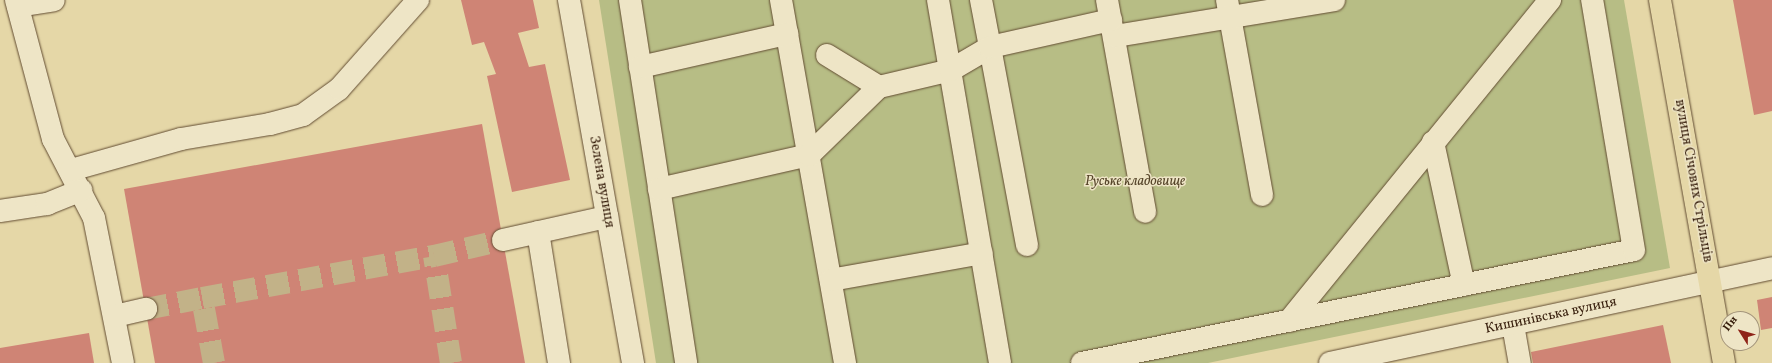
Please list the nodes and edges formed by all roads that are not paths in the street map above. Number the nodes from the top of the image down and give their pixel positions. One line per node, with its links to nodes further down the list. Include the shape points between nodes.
1 (54, 0): 12 (street)
2 (418, 0): 23 (street, via 339,89 303,115 270,124 181,138)
3 (569, 0): 29 (street, Зелена вулиця)
4 (630, 0): 18 (street)
5 (781, 0): 15 (street)
6 (938, 0): 19 (street)
7 (981, 0): 16 (street)
8 (1334, 0): 13 (street)
9 (1550, 0): 21 (street)
10 (1592, 0): 37 (street, via 1634,250)
11 (1660, 0): 36 (main road, вулиця Січових Стрільців)
12 (17, 3): 23 (street, via 53,139)
13 (1229, 9): 14 (street); 26 (street)
14 (1111, 19): 16 (street); 28 (street)
15 (787, 34): 18 (street); 22 (street)
16 (990, 47): 19 (street); 32 (street)
17 (827, 55): 20 (street)
18 (640, 66): 24 (street)
19 (951, 70): 20 (street); 33 (street)
20 (879, 87): 22 (street)
21 (1433, 142): 37 (street); 40 (street)
22 (809, 155): 24 (street); 35 (street)
23 (71, 170): 25 (street)
24 (659, 189): 46 (street)
25 (81, 190): 27 (street, via 47,204); 39 (street, via 94,218)
26 (1262, 195)
27 (0, 211)
28 (1145, 212)
29 (607, 217): 30 (street); 45 (street, Зелена вулиця)
30 (538, 232): 31 (street); 44 (street)
31 (503, 240)
32 (1027, 245)
33 (982, 253): 35 (street); 48 (street)
34 (1772, 268): 36 (street, Кишинівська вулиця)
35 (830, 280): 47 (street)
36 (1711, 282): 41 (street, Кишинівська вулиця); 52 (main road, вулиця Січових Стрільців)
37 (1464, 285): 40 (street)
38 (146, 309): 39 (street)
39 (115, 316): 43 (street)
40 (1289, 321): 49 (street)
41 (1513, 325): 42 (street, Кишинівська вулиця); 51 (street)
42 (1383, 358): 50 (street, Кишинівська вулиця)
43 (124, 363)
44 (559, 363)
45 (633, 363)
46 (686, 363)
47 (845, 363)
48 (1000, 363)
49 (1082, 363)
50 (1330, 363)
51 (1520, 363)
52 (1724, 363)

